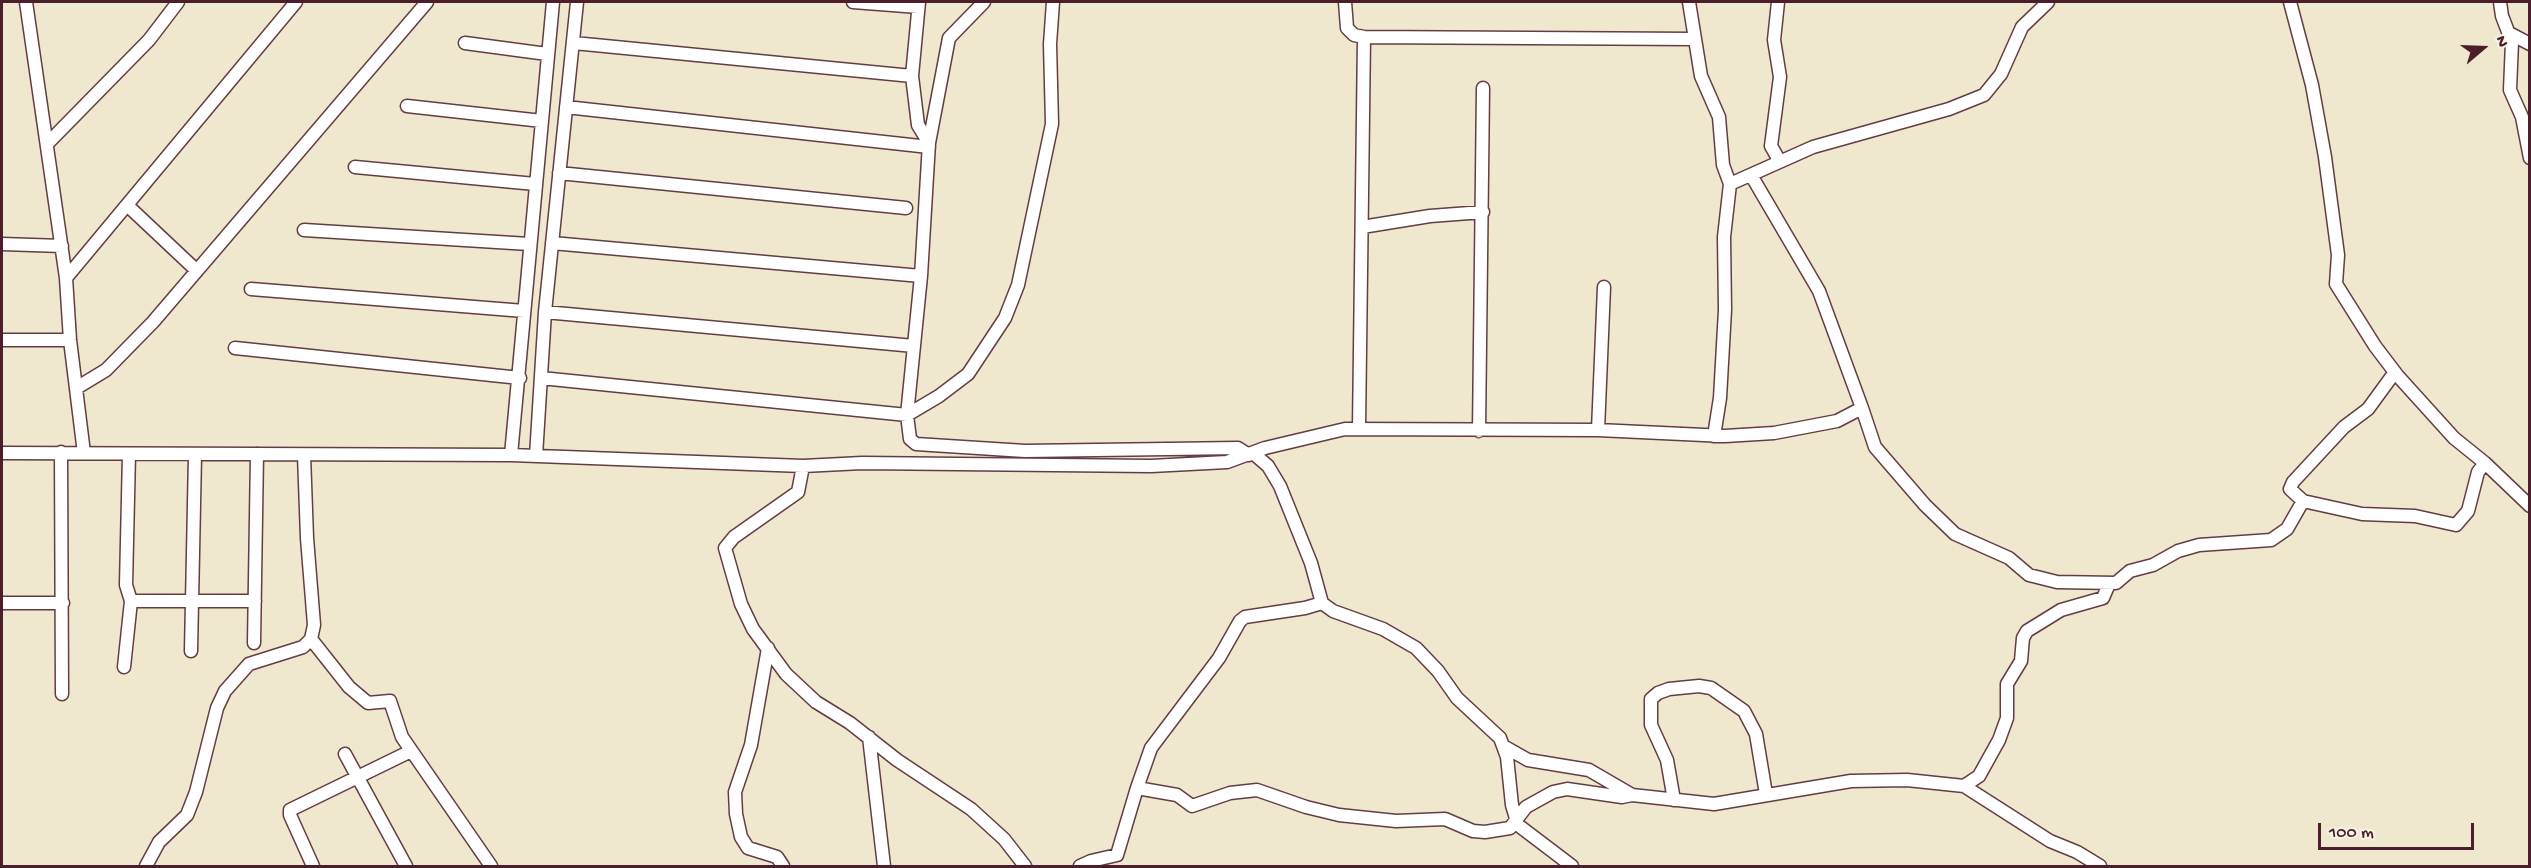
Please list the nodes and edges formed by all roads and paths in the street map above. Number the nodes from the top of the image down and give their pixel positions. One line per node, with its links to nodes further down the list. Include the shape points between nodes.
1 (26, 2): 29 (street)
2 (178, 2): 29 (street, via 149,40)
3 (296, 2): 38 (street)
4 (427, 2): 47 (street)
5 (553, 2): 23 (street)
6 (577, 2): 20 (street)
7 (853, 2): 16 (street)
8 (984, 2): 30 (street, via 949,38)
9 (1053, 2): 63 (street, via 1052,124 1018,285 1005,318 968,374)
10 (1345, 2): 18 (street, via 1347,28 1353,35)
11 (1689, 2): 19 (street)
12 (1778, 2): 32 (street, via 1774,40 1780,70 1771,146)
13 (2048, 2): 32 (street, via 2022,27 2001,74 1984,95)
14 (2290, 2): 58 (street, via 2312,85 2325,157 2338,255 2336,284)
15 (2500, 2): 17 (street)
16 (918, 4): 24 (street)
17 (2509, 33): 22 (street); 31 (street, via 2510,90 2522,117)
18 (1364, 37): 19 (street); 41 (street)
19 (1694, 39): 37 (street, via 1701,76 1719,117 1723,165)
20 (573, 42): 24 (street); 27 (street)
21 (465, 43): 23 (street)
22 (2529, 44)
23 (548, 54): 28 (street)
24 (912, 76): 30 (street, via 918,125)
25 (1483, 88): 40 (street)
26 (407, 106): 28 (street)
27 (566, 107): 30 (street); 34 (street)
28 (542, 121): 36 (street)
29 (48, 143): 46 (street)
30 (929, 145): 48 (street)
31 (2529, 158)
32 (1779, 160): 35 (street)
33 (356, 167): 36 (street)
34 (559, 173): 39 (street); 43 (street)
35 (1751, 175): 37 (street); 62 (street, via 1819,291)
36 (535, 184): 45 (street)
37 (1730, 184): 67 (street, via 1724,237 1720,398)
38 (128, 206): 47 (street); 49 (street)
39 (906, 208)
40 (1483, 212): 41 (street); 66 (street)
41 (1362, 227): 64 (street)
42 (304, 230): 45 (street)
43 (552, 243): 48 (street); 53 (street)
44 (2, 244): 46 (street)
45 (529, 244): 52 (street)
46 (62, 246): 49 (street)
47 (196, 270): 61 (street, via 106,370)
48 (921, 276): 56 (street)
49 (66, 278): 55 (street)
50 (1604, 287): 65 (street)
51 (251, 289): 52 (street)
52 (524, 311): 59 (street)
53 (545, 312): 56 (street); 60 (street)
54 (2, 340): 55 (street)
55 (70, 340): 61 (street)
56 (914, 346): 63 (street)
57 (235, 348): 59 (street)
58 (2395, 372): 78 (street, via 2454,438); 80 (street, via 2368,409 2344,427 2293,482 2290,489)
59 (520, 378): 76 (street)
60 (541, 378): 63 (street); 77 (street)
61 (78, 387): 70 (street)
62 (1862, 408): 67 (street, via 1828,424 1774,433); 82 (street, via 1875,447 1955,534 2009,558 2029,575 2041,579)
63 (907, 415): 73 (street, via 910,439 916,444 1026,451 1238,448)
64 (1359, 428): 66 (street); 73 (street, via 1321,433)
65 (1598, 430): 66 (street); 67 (street)
66 (1479, 431)
67 (1714, 436)
68 (61, 452): 69 (street); 70 (street); 87 (street)
69 (2, 453)
70 (84, 453): 71 (street)
71 (129, 454): 74 (street); 83 (street, via 126,585)
72 (257, 454): 74 (street); 75 (street); 85 (street)
73 (1251, 454): 79 (street, via 1212,465); 88 (street, via 1268,466 1280,486 1311,563)
74 (195, 455): 84 (street)
75 (304, 455): 76 (street); 89 (street, via 314,625)
76 (511, 455): 77 (street)
77 (536, 456): 79 (street)
78 (2485, 463): 80 (street, via 2478,472 2468,511 2456,525 2415,516 2362,514); 81 (street)
79 (803, 466): 91 (street, via 798,492 734,537 725,548 741,604)
80 (2303, 501): 82 (street, via 2287,529 2271,540 2224,541 2188,548 2153,566 2130,571 2120,581)
81 (2529, 506)
82 (2109, 584): 100 (street, via 2103,598 2061,610 2027,631 2021,662 2007,684 2007,718 1999,740 1979,776)
83 (131, 601): 84 (street); 93 (street)
84 (192, 601): 85 (street); 92 (street)
85 (255, 601): 90 (street)
86 (2, 603): 87 (street)
87 (63, 603): 94 (street)
88 (1322, 603): 96 (street, via 1416,648); 101 (street, via 1253,615 1240,621 1219,658 1151,748)
89 (311, 639): 97 (street, via 349,687 368,703 390,701); 106 (street, via 303,647 249,664 225,691 187,815 159,842)
90 (255, 643)
91 (768, 648): 95 (street, via 786,674 816,702); 110 (street, via 751,746 735,792 736,814 748,848 777,857)
92 (191, 651)
93 (124, 667)
94 (62, 694)
95 (869, 737): 111 (street); 112 (street, via 971,809 1004,839)
96 (1505, 747): 103 (street, via 1528,760 1589,770); 105 (street)
97 (411, 751): 99 (street); 109 (street)
98 (345, 754): 99 (street)
99 (357, 776): 107 (street, via 290,810); 108 (street)
100 (1964, 786): 102 (street, via 1907,780 1851,781); 115 (street, via 2050,841 2078,852)
101 (1137, 788): 105 (street, via 1177,795 1192,806 1230,793 1257,790 1339,815 1396,821 1445,819 1473,831 1507,830); 113 (street, via 1117,855)
102 (1766, 794): 104 (street, via 1714,804); 104 (street, via 1756,734 1744,711 1710,688 1699,686 1669,689 1651,699 1651,725 1667,760)
103 (1632, 795): 104 (street); 105 (street, via 1567,789 1552,792 1526,807)
104 (1674, 800)
105 (1516, 821): 114 (street)
106 (146, 867)
107 (313, 867)
108 (406, 867)
109 (491, 867)
110 (783, 867)
111 (884, 867)
112 (1025, 867)
113 (1080, 867)
114 (1572, 867)
115 (2100, 867)

